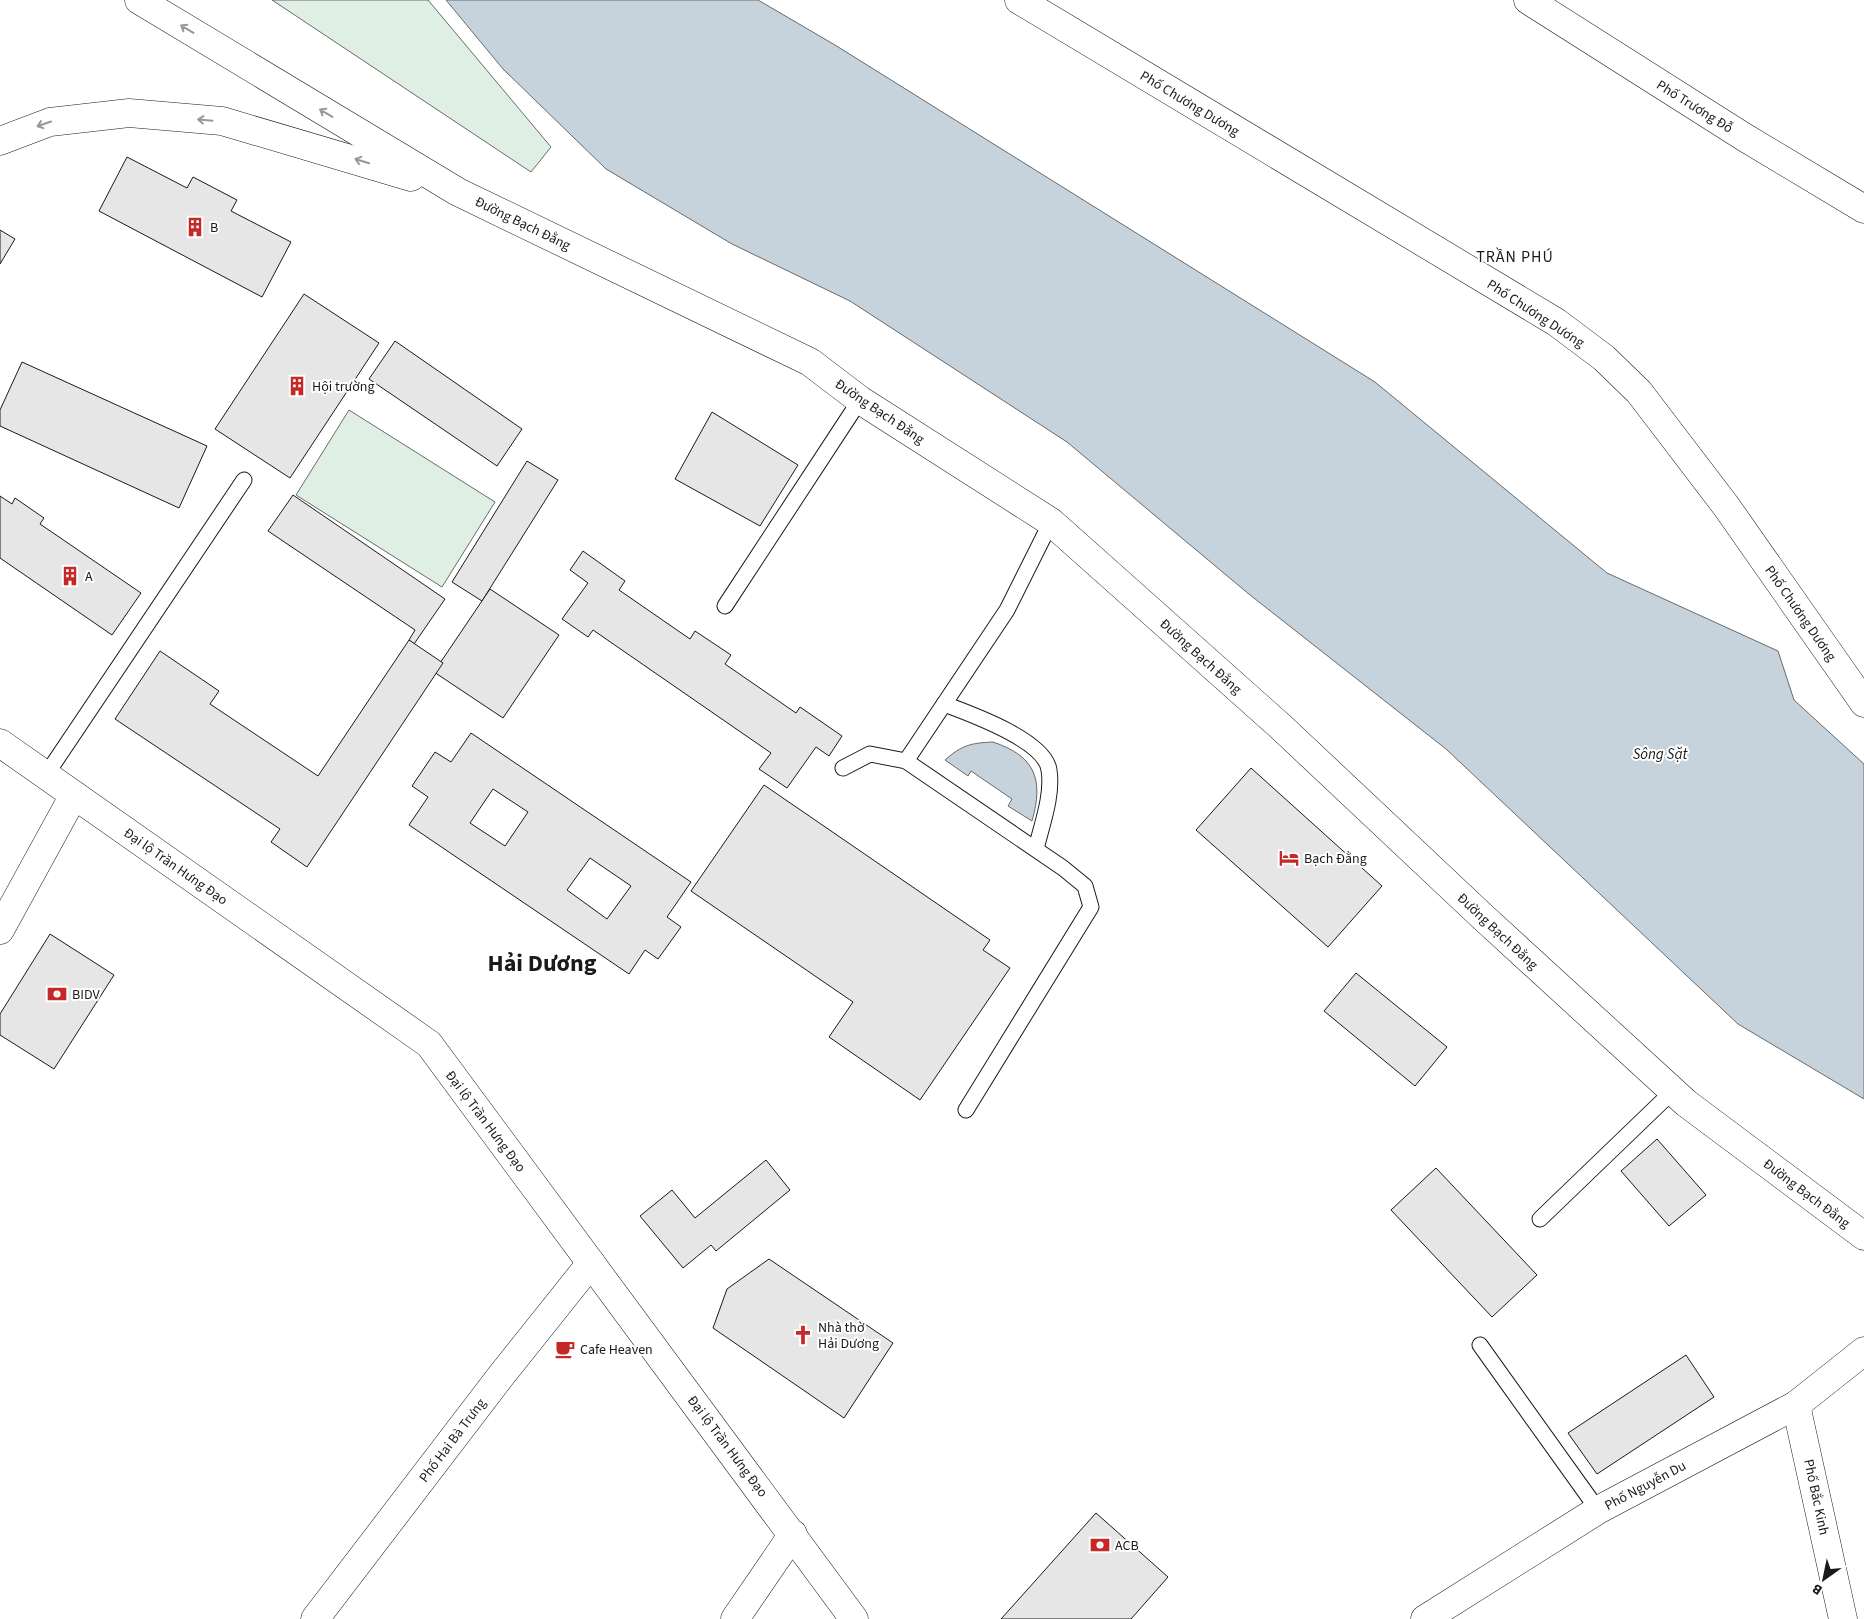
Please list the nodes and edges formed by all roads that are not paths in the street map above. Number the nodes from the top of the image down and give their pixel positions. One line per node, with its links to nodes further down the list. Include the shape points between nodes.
1 (139, 0): 5 (street, Đường Bạch Đằng, one-way to 1)
2 (1018, 0): 11 (street, Phố Chương Dương, via 1556,322 1604,358 1638,392 1726,506)
3 (1528, 0): 6 (street, Phố Trương Đỗ)
4 (0, 141): 5 (street, Đường Bạch Đằng, one-way to 4, via 222,121 129,113 50,122)
5 (458, 192): 7 (street, Đường Bạch Đằng, via 810,362)
6 (1864, 209)
7 (860, 400): 9 (street, Đường Bạch Đằng); 10 (lane)
8 (244, 480): 16 (lane)
9 (1051, 522): 12 (lane, via 1007,610); 20 (street, Đường Bạch Đằng, via 1280,726)
10 (725, 606)
11 (1864, 703)
12 (944, 704): 14 (lane); 18 (lane, via 976,715 1018,737 1037,752 1049,768 1049,794)
13 (0, 743): 16 (street, Đại lộ Trần Hưng Đạo)
14 (906, 760): 15 (lane, via 870,754); 18 (lane)
15 (843, 768)
16 (46, 775): 17 (street, Đại lộ Trần Hưng Đạo)
17 (74, 795): 19 (street); 24 (street, Đại lộ Trần Hưng Đạo, via 429,1044)
18 (1036, 849): 21 (lane, via 1085,886 1091,907)
19 (0, 930)
20 (1673, 1091): 22 (lane); 23 (street, Đường Bạch Đằng)
21 (966, 1110)
22 (1540, 1219)
23 (1864, 1236)
24 (592, 1263): 29 (street, Đại lộ Trần Hưng Đạo); 30 (street, Phố Hai Bà Trưng, via 500,1377)
25 (1480, 1345): 28 (lane)
26 (1864, 1351): 27 (street, Phố Nguyễn Du)
27 (1796, 1405): 28 (street, Phố Nguyễn Du); 34 (street, Phố Bắc Kinh)
28 (1598, 1510): 33 (street, Phố Nguyễn Du)
29 (793, 1534): 31 (street); 32 (street, Đại lộ Trần Hưng Đạo)
30 (315, 1619)
31 (735, 1619)
32 (854, 1619)
33 (1425, 1619)
34 (1843, 1619)

